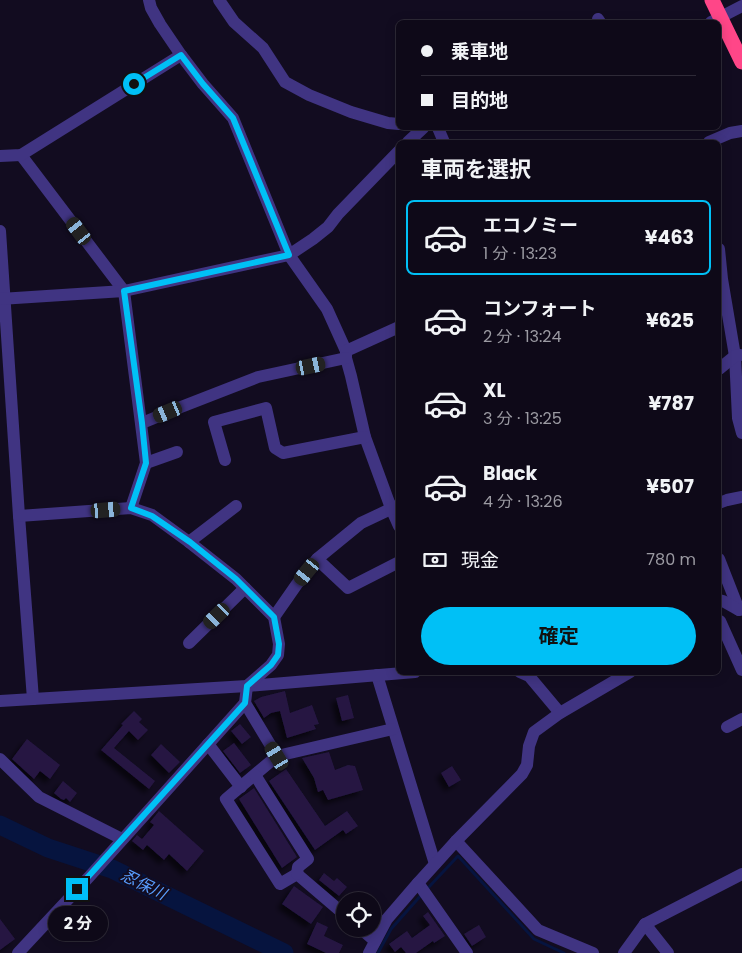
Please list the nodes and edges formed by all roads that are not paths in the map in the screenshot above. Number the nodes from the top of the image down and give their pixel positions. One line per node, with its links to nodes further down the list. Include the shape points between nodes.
1 (149, 0): 7 (street, via 160,24)
2 (219, 0): 9 (street, via 234,22 263,48 285,82 351,112)
3 (712, 0): 5 (highway)
4 (742, 6): 5 (street)
5 (716, 20)
6 (721, 28): 8 (highway)
7 (181, 55): 12 (street); 16 (street, via 233,118)
8 (742, 62)
9 (396, 124)
10 (742, 130): 11 (street)
11 (714, 140)
12 (21, 155): 14 (street); 18 (street)
13 (396, 155): 16 (street, via 328,227)
14 (0, 156)
15 (0, 231): 19 (street)
16 (289, 255): 18 (street); 21 (street, via 327,309)
17 (721, 283): 22 (street)
18 (124, 291): 19 (street); 24 (street)
19 (3, 299): 35 (street)
20 (396, 329): 21 (street)
21 (346, 354): 24 (street, via 258,377); 26 (street)
22 (738, 355): 23 (street); 25 (street, via 738,418)
23 (721, 368)
24 (142, 423): 29 (street)
25 (742, 433)
26 (364, 437): 28 (street, via 283,453 276,448 266,408 214,422); 33 (street)
27 (177, 452): 29 (street)
28 (225, 460)
29 (146, 463): 34 (street)
30 (742, 497): 31 (street)
31 (721, 502)
32 (236, 506): 36 (street)
33 (395, 507): 37 (street, via 361,523)
34 (131, 508): 35 (street); 36 (street, via 152,516)
35 (19, 516): 53 (street)
36 (190, 542): 40 (street)
37 (317, 559): 38 (street, via 348,588); 43 (street)
38 (396, 564)
39 (721, 564): 42 (street)
40 (245, 588): 43 (street); 46 (street)
41 (721, 600): 42 (street)
42 (740, 609): 44 (street)
43 (274, 617): 52 (street, via 278,655)
44 (721, 620)
45 (721, 625): 47 (street)
46 (189, 643)
47 (742, 670)
48 (396, 673): 49 (street)
49 (377, 675): 52 (street); 59 (street)
50 (526, 675): 56 (street)
51 (625, 675): 56 (street)
52 (247, 686): 53 (street); 55 (street)
53 (33, 699): 54 (street)
54 (0, 701)
55 (245, 703): 60 (street); 61 (street)
56 (560, 713): 66 (street, via 534,732 522,774)
57 (742, 719): 58 (street)
58 (727, 727)
59 (393, 729): 61 (street); 67 (street)
60 (208, 744): 64 (street); 65 (street)
61 (277, 756): 63 (street)
62 (0, 758): 65 (street, via 39,797)
63 (255, 775): 64 (street); 68 (street, via 308,859 298,867)
64 (241, 787): 68 (street, via 226,799 270,869 280,884)
65 (122, 839): 75 (street)
66 (456, 841): 67 (street); 78 (street, via 538,930)
67 (435, 864): 70 (street)
68 (297, 874): 71 (street)
69 (741, 878): 72 (street)
70 (418, 883): 74 (street, via 387,919); 77 (street)
71 (336, 907)
72 (645, 924): 79 (street); 80 (street)
73 (370, 937): 74 (street)
74 (375, 941): 76 (street)
75 (18, 953)
76 (369, 953)
77 (467, 953)
78 (592, 953)
79 (624, 953)
80 (668, 953)

